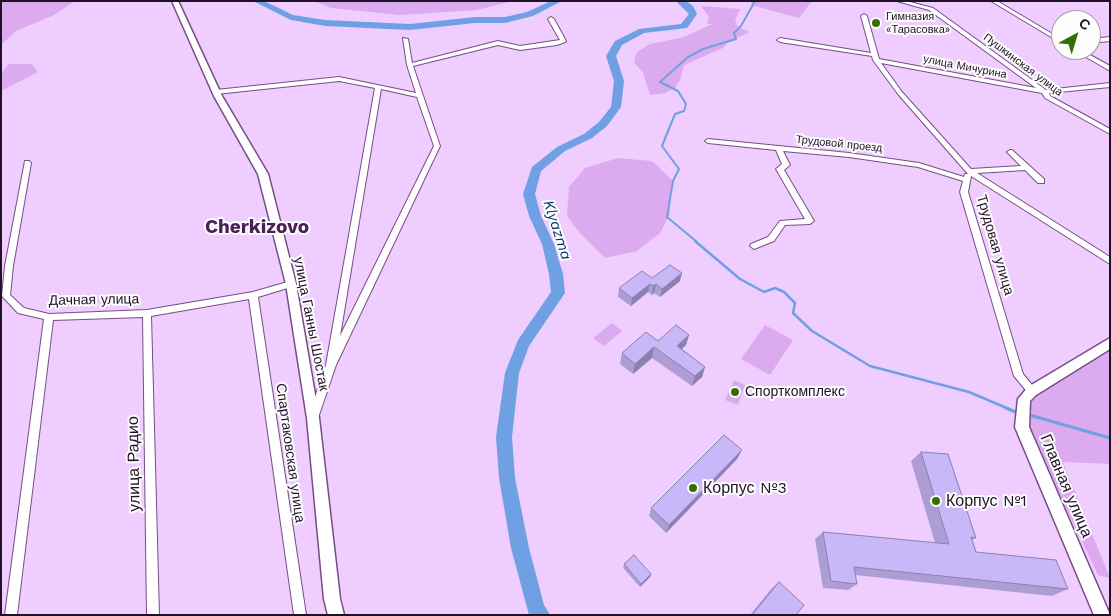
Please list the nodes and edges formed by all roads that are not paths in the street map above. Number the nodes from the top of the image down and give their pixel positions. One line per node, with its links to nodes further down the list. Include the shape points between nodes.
1 (175, 1): 16 (main road, улица Ганны Шостак)
2 (898, 1): 17 (street, Пушкинская улица, via 931,9)
3 (1001, 1): 4 (street)
4 (993, 2): 7 (street)
5 (864, 16): 10 (street)
6 (551, 19): 12 (street, via 563,41 520,48 498,43)
7 (1051, 35)
8 (405, 39): 12 (street)
9 (780, 40): 10 (street, улица Мичурина)
10 (876, 58): 17 (street, улица Мичурина); 25 (street, via 900,93)
11 (1094, 60): 13 (street)
12 (410, 65): 18 (street)
13 (1110, 69)
14 (1110, 85): 17 (street, улица Мичурина)
15 (378, 87): 16 (street, via 339,79); 18 (street); 34 (street)
16 (216, 92): 29 (main road, улица Ганны Шостак, via 263,174)
17 (1045, 92): 19 (street, Пушкинская улица, via 1047,97)
18 (420, 96): 34 (street, via 437,146)
19 (1110, 132)
20 (708, 141): 21 (street, Трудовой проезд)
21 (779, 149): 25 (street, Трудовой проезд, via 849,155); 27 (street, via 786,165 780,169 810,221 783,223 771,239)
22 (1010, 152): 24 (street)
23 (27, 163): 32 (street, Дачная улица, via 6,296 21,311)
24 (1025, 168): 25 (street); 26 (street)
25 (968, 175): 28 (street); 35 (street, Трудовая улица, via 964,192 1019,376)
26 (1041, 181)
27 (754, 246)
28 (1110, 261)
29 (291, 284): 30 (street, Дачная улица); 36 (main road, улица Ганны Шостак)
30 (253, 295): 31 (street, Дачная улица); 39 (street, Спартаковская улица)
31 (147, 313): 32 (street, Дачная улица); 38 (street, улица Радио)
32 (49, 317): 37 (street)
33 (1110, 343): 35 (main road)
34 (331, 365): 36 (street)
35 (1032, 390): 41 (main road, Главная улица, via 1024,398 1023,417)
36 (313, 418): 40 (main road, улица Ганны Шостак)
37 (11, 615)
38 (153, 615)
39 (300, 615)
40 (336, 615)
41 (1102, 615)

